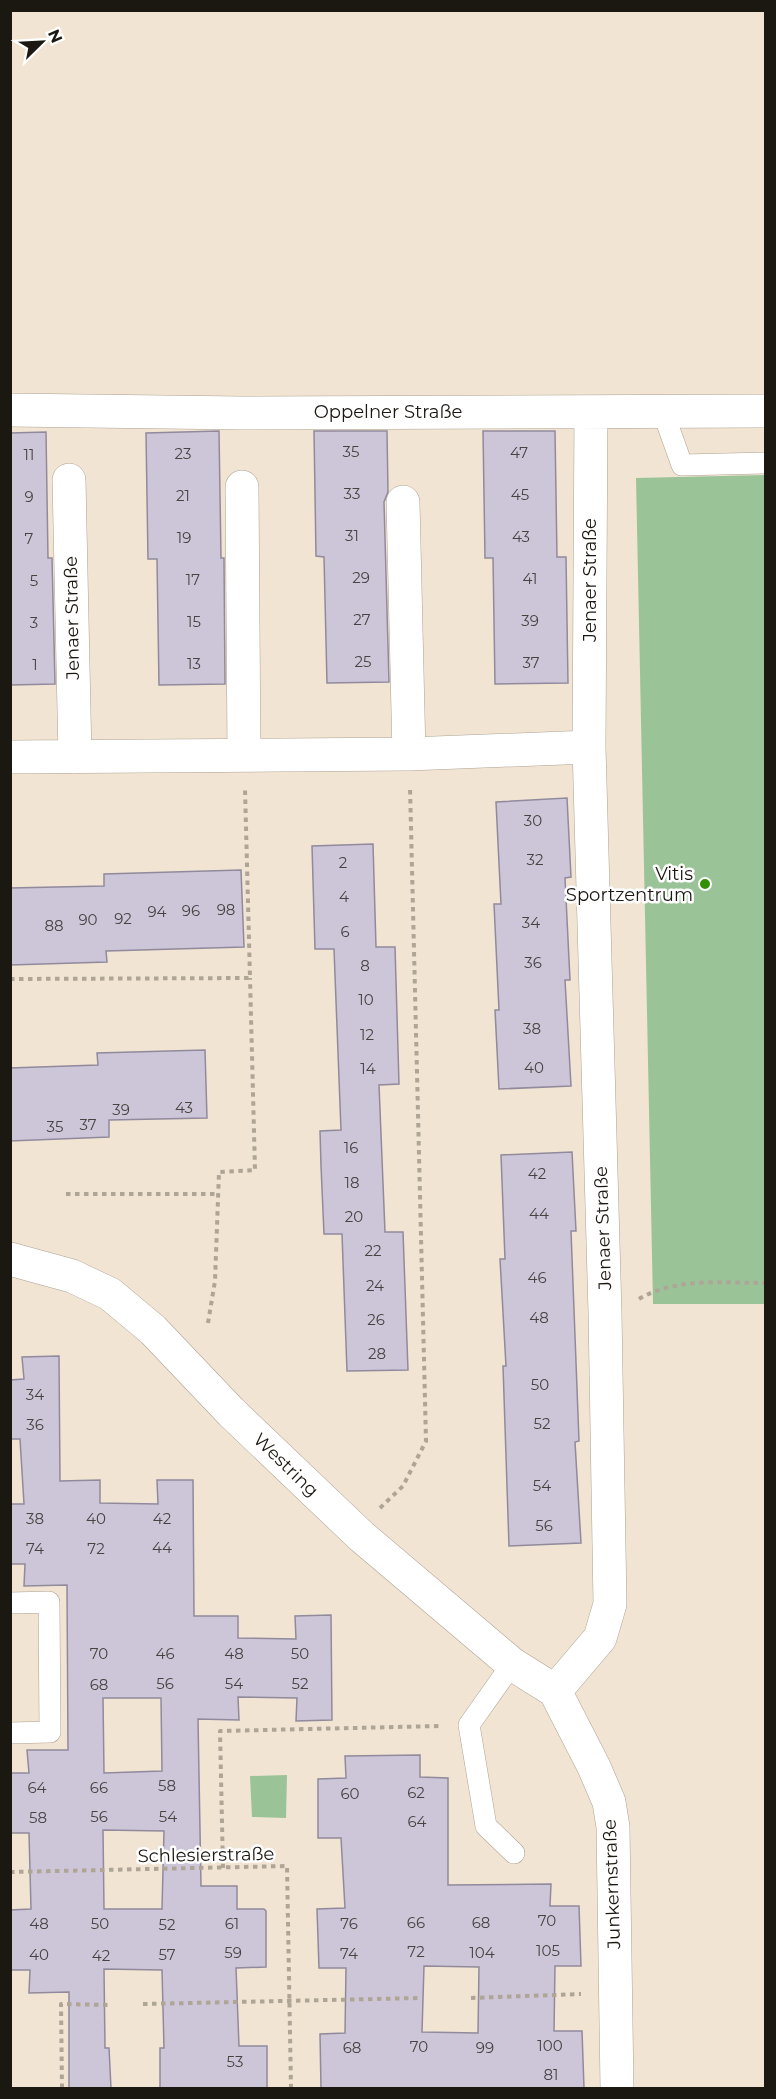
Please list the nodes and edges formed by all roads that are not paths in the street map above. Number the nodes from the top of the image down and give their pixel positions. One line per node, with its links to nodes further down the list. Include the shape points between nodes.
1 (10, 410): 3 (street, Oppelner Straße)
2 (765, 411): 4 (street, Oppelner Straße)
3 (591, 412): 4 (street, Oppelner Straße); 9 (street, Jenaer Straße)
4 (663, 412): 5 (lane, via 682,465)
5 (765, 463)
6 (69, 480): 13 (street, Jenaer Straße)
7 (242, 487): 11 (street)
8 (403, 502): 10 (street)
9 (589, 747): 10 (street); 17 (street, Jenaer Straße, via 610,1604 600,1638)
10 (409, 754): 11 (street)
11 (244, 755): 13 (street)
12 (10, 757): 13 (street)
13 (75, 757)
14 (10, 1259): 16 (street, Westring, via 72,1276 110,1294 153,1330 231,1412 361,1536)
15 (10, 1603): 18 (lane, via 49,1602 50,1732)
16 (512, 1664): 17 (street, Westring); 19 (lane, via 469,1725 486,1826)
17 (555, 1691): 20 (street, Junkernstraße, via 609,1802 613,1827)
18 (10, 1733)
19 (514, 1853)
20 (616, 2088)

